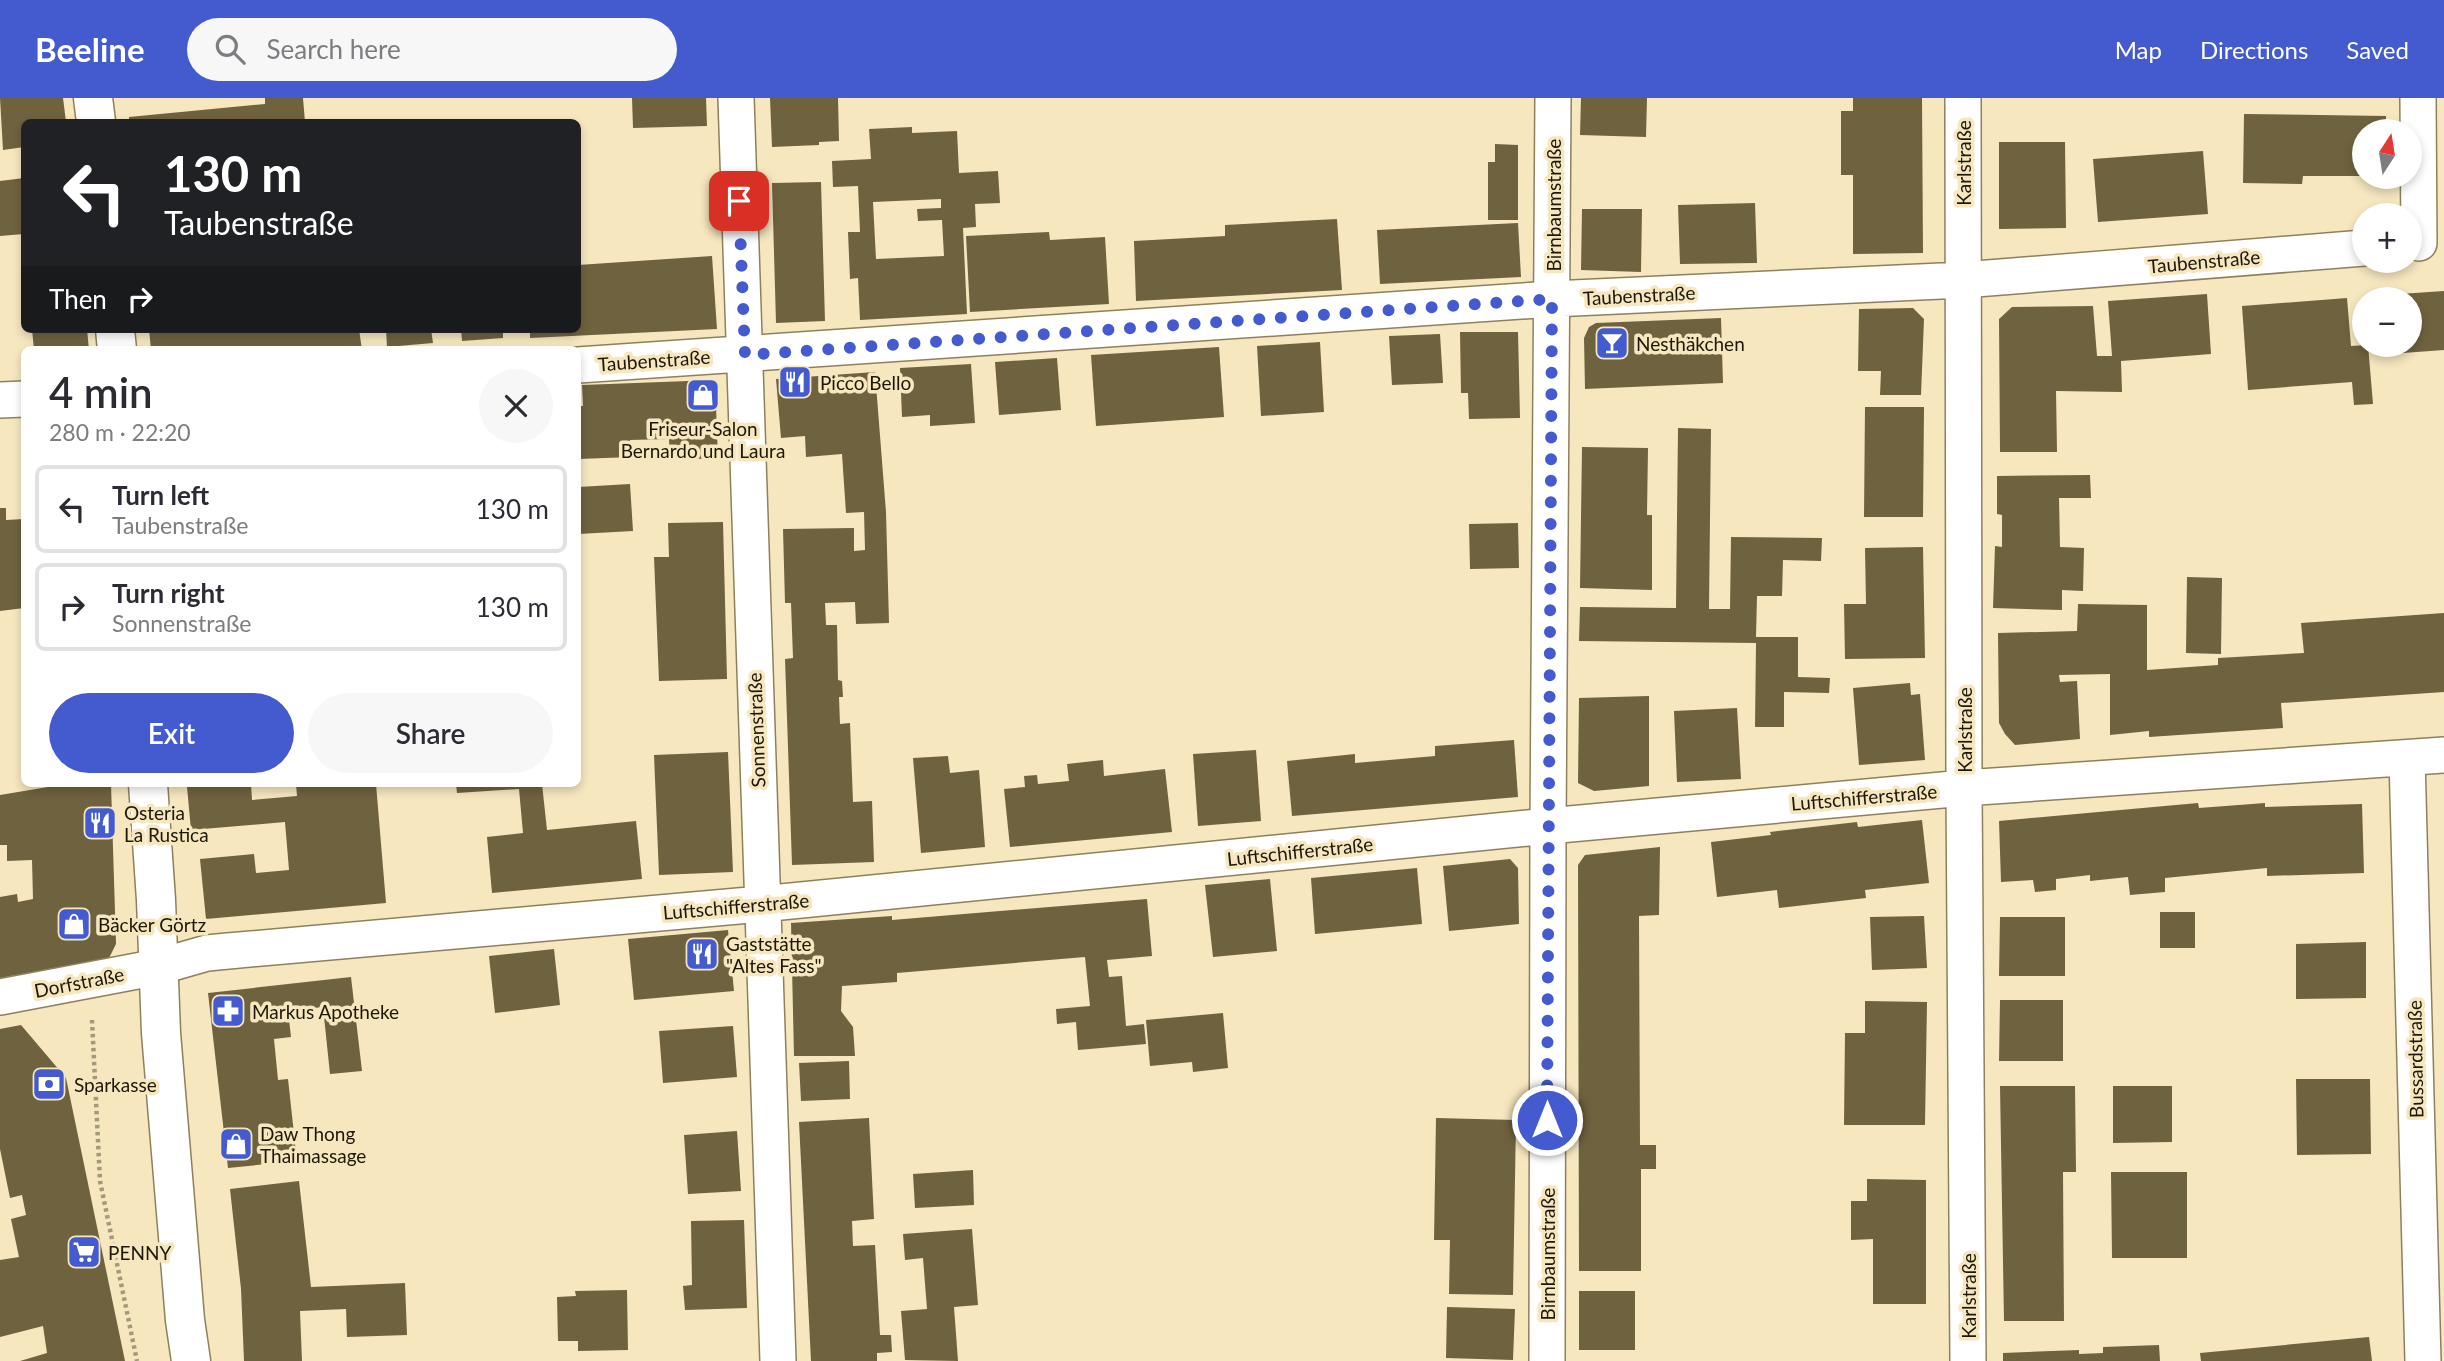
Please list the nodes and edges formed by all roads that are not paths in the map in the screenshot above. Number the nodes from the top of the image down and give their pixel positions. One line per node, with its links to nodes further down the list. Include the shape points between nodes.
1 (93, 98): 6 (street)
2 (736, 98): 11 (street, Sonnenstraße)
3 (1553, 98): 10 (street, Birnbaumstraße)
4 (1963, 98): 9 (street, Karlstraße)
5 (2418, 98): 7 (street)
6 (96, 119)
7 (2424, 243)
8 (2352, 249): 9 (street, Taubenstraße)
9 (1963, 280): 10 (street, Taubenstraße); 18 (street, Karlstraße)
10 (1552, 299): 11 (street, Taubenstraße); 19 (street, Birnbaumstraße)
11 (745, 355): 12 (street, Taubenstraße); 20 (street, Sonnenstraße)
12 (581, 365)
13 (21, 399): 14 (street)
14 (0, 400)
15 (2444, 755): 16 (street, Luftschifferstraße)
16 (2407, 758): 18 (street, Luftschifferstraße); 27 (street, Bussardstraße)
17 (148, 787): 21 (street)
18 (1964, 788): 19 (street, Luftschifferstraße); 26 (street, Karlstraße)
19 (1548, 826): 20 (street, Luftschifferstraße); 25 (street, Birnbaumstraße)
20 (761, 904): 21 (street, Luftschifferstraße, via 208,953); 24 (street, Sonnenstraße)
21 (158, 967): 22 (street, Dorfstraße); 23 (street)
22 (0, 997)
23 (191, 1361)
24 (778, 1361)
25 (1547, 1361)
26 (1968, 1361)
27 (2423, 1361)

